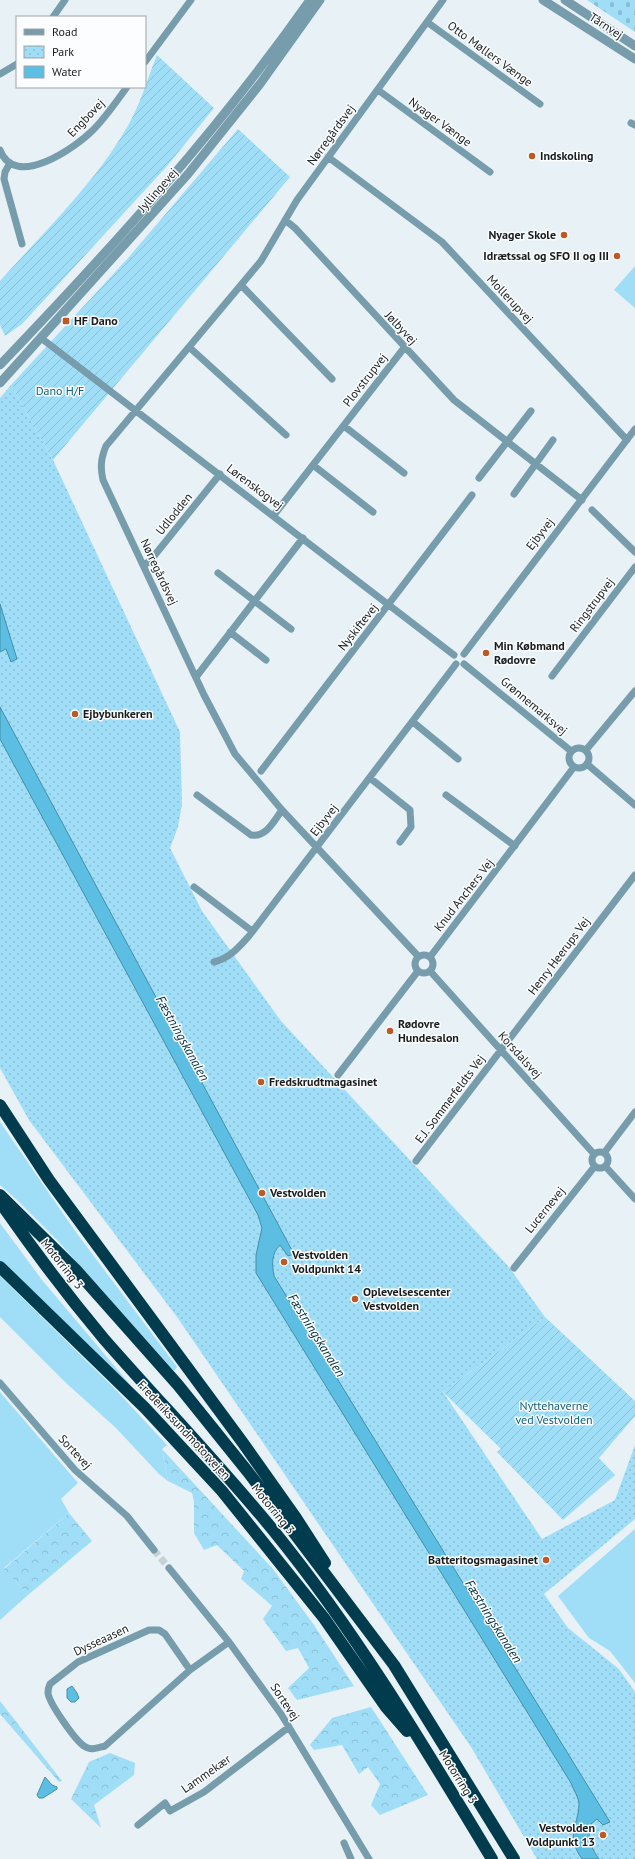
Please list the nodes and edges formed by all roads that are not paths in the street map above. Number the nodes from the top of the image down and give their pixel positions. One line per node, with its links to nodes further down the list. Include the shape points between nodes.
1 (65, 0): 8 (street)
2 (191, 0): 12 (street)
3 (310, 0): 28 (street, Jyllingevej, via 247,87 169,182)
4 (320, 0): 25 (street, Jyllingevej, via 260,84 197,163)
5 (443, 0): 9 (street, Nørregårdsvej)
6 (543, 0): 11 (street, Tårnvej)
7 (565, 0): 10 (street, Tårnvej)
8 (54, 16)
9 (427, 22): 16 (street, Nørregårdsvej); 17 (street, Otto Møllers Vænge)
10 (635, 46)
11 (635, 59)
12 (146, 61)
13 (16, 65): 14 (street)
14 (0, 74)
15 (126, 88): 20 (street, Engbovej, via 104,118 77,145 35,166 22,167)
16 (378, 90): 19 (street, Nørregårdsvej); 21 (street, Nyager Vænge)
17 (540, 104)
18 (0, 150): 20 (street, via 4,159)
19 (328, 157): 22 (street, Nørregårdsvej); 37 (street, Mollerupvej, via 442,242)
20 (10, 163): 23 (street, via 4,179)
21 (490, 172)
22 (286, 220): 24 (street, Nørregårdsvej, via 261,261); 27 (street, Jølbyvej)
23 (22, 244)
24 (241, 285): 26 (street, Nørregårdsvej); 29 (street)
25 (41, 338): 30 (street, Jyllingevej); 32 (street, Lørenskogvej)
26 (189, 348): 32 (street, Nørregårdsvej); 35 (street)
27 (404, 348): 33 (street, Plovstrupvej); 38 (street, Jølbyvej, via 454,400)
28 (0, 365)
29 (332, 379)
30 (0, 383)
31 (531, 411): 38 (street)
32 (135, 412): 42 (street, Lørenskogvej); 52 (street, Nørregårdsvej, via 106,446 100,467 103,480)
33 (344, 426): 40 (street, Plovstrupvej); 41 (street, Plovstrupvej)
34 (635, 429): 37 (street, Ejbyvej)
35 (286, 435)
36 (553, 440): 39 (street)
37 (627, 440): 46 (street, Ejbyvej)
38 (506, 442): 39 (street, Jølbyvej); 43 (street)
39 (536, 464): 44 (street); 46 (street, Jølbyvej)
40 (313, 465): 48 (street); 49 (street, Plovstrupvej)
41 (404, 473)
42 (220, 474): 49 (street, Lørenskogvej); 52 (street, Udlodden, via 150,561)
43 (479, 478)
44 (514, 494)
45 (472, 495): 56 (street, Nyskiftevej)
46 (582, 500): 59 (street, Ejbyvej)
47 (592, 510): 51 (street)
48 (373, 512)
49 (274, 515): 50 (street, Lørenskogvej)
50 (303, 538): 55 (street); 56 (street, Lørenskogvej)
51 (635, 552)
52 (144, 565): 65 (street, Nørregårdsvej)
53 (635, 567): 64 (street, Ringstrupvej)
54 (218, 573): 55 (street)
55 (254, 601): 57 (street); 58 (street)
56 (390, 604): 60 (street, Lørenskogvej); 73 (street, Nyskiftevej)
57 (291, 629)
58 (230, 632): 61 (street); 65 (street)
59 (464, 654): 60 (street, via 458,652); 63 (street)
60 (454, 655): 62 (street)
61 (266, 660)
62 (456, 664): 63 (street); 67 (street, Ejbyvej)
63 (464, 664): 69 (street, Grønnemarksvej)
64 (552, 676)
65 (196, 677): 78 (street, Nørregårdsvej, via 235,754)
66 (635, 690): 68 (street)
67 (413, 722): 70 (street); 74 (street, Ejbyvej)
68 (586, 750): 69 (street, via 578,748); 71 (street, via 589,756)
69 (571, 751): 72 (street, via 569,758)
70 (458, 759)
71 (587, 764): 72 (street, via 581,768); 77 (street)
72 (574, 767): 80 (street, Knud Anchers Vej)
73 (261, 772)
74 (370, 778): 79 (street, via 410,810 411,827); 81 (street, Ejbyvej)
75 (198, 795): 78 (street, via 251,835 265,833)
76 (446, 795): 80 (street)
77 (635, 805)
78 (282, 810): 81 (street, Nørregårdsvej)
79 (400, 842)
80 (515, 846): 86 (street, Knud Anchers Vej)
81 (317, 847): 84 (street, Ejbyvej); 85 (street)
82 (635, 875): 90 (street, Henry Heerups Vej)
83 (194, 887): 84 (street)
84 (252, 931): 87 (street, Ejbyvej, via 235,952 223,960)
85 (418, 956): 86 (street); 88 (street, via 415,962)
86 (430, 957): 89 (street, via 433,964)
87 (214, 962)
88 (418, 971): 89 (street); 91 (street)
89 (430, 971): 90 (street, Korsdalsvej)
90 (500, 1051): 95 (street, Korsdalsvej); 96 (street, E.J. Sommerfeldts Vej)
91 (338, 1075)
92 (0, 1105): 109 (highway, via 49,1180 296,1518)
93 (635, 1112): 94 (street)
94 (604, 1153): 95 (street); 98 (street, via 608,1160)
95 (594, 1154): 97 (street, via 592,1162)
96 (416, 1161)
97 (595, 1166): 98 (street); 105 (street, Lucernevej)
98 (605, 1166): 100 (street)
99 (0, 1195): 109 (highway, Frederikssundmotorvejen, via 76,1270 178,1385)
100 (635, 1199)
101 (0, 1202): 103 (highway, Motorring 3)
102 (0, 1209): 103 (highway)
103 (26, 1240): 113 (highway, Motorring 3, via 105,1339 274,1532 333,1610)
104 (0, 1267): 113 (highway, Frederikssundmotorvejen, via 145,1408 222,1491 324,1618 386,1707)
105 (514, 1268)
106 (0, 1383): 107 (street, Sortevej, via 75,1470 127,1516)
107 (154, 1550)
108 (169, 1568): 110 (street, Sortevej)
109 (343, 1596): 119 (highway, Motorring 3, via 394,1665)
110 (229, 1642): 111 (street, Dysseaasen); 112 (street, Sortevej)
111 (190, 1670): 111 (street, Dysseaasen, via 105,1746 94,1750 84,1747 77,1740 52,1703 48,1692 50,1684 78,1662 149,1630 159,1630 166,1634)
112 (289, 1727): 114 (street, Lammekær, via 204,1792 170,1811 165,1803); 117 (street, Sortevej)
113 (432, 1761): 118 (highway, Motorring 3)
114 (138, 1825)
115 (344, 1844): 116 (street)
116 (351, 1859)
117 (369, 1859)
118 (492, 1859)
119 (514, 1859)

